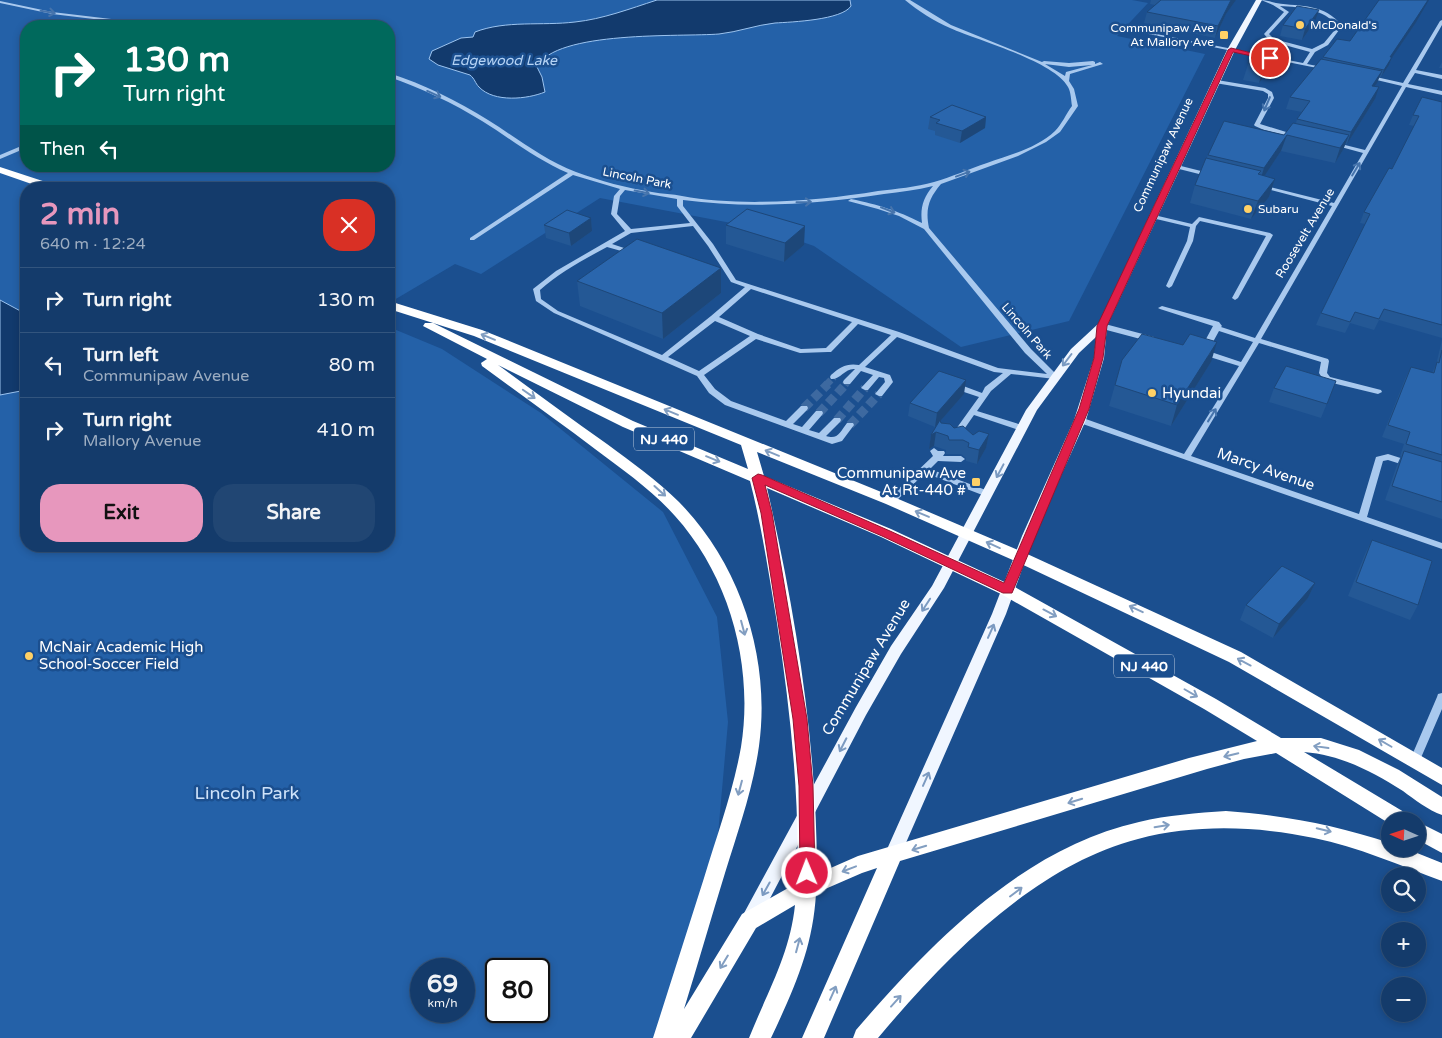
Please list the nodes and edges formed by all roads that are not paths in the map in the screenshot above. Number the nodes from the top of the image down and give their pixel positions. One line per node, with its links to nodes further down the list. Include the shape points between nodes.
1 (907, 0): 10 (street, Lincoln Park, via 956,29)
2 (1261, 0): 4 (street); 8 (main road, Communipaw Avenue)
3 (0, 2): 5 (street, one-way to 5, via 52,13)
4 (1275, 4): 9 (street, via 1286,12 1266,34 1272,40); 9 (street, via 1317,10 1335,17 1340,26 1326,44)
5 (111, 20)
6 (1442, 21): 13 (street, Roosevelt Avenue)
7 (1131, 30): 8 (street)
8 (1231, 50): 11 (street); 18 (main road, Communipaw Avenue)
9 (1313, 51): 11 (street)
10 (1038, 61): 17 (street, Lincoln Park); 17 (street, via 1097,64 1068,73)
11 (1304, 64): 12 (street)
12 (1330, 70)
13 (1414, 71): 15 (street); 19 (street, Roosevelt Avenue)
14 (1364, 77): 19 (street)
15 (1442, 77)
16 (395, 78): 28 (street, Lincoln Park, one-way to 28, via 447,100 554,166)
17 (1066, 82): 31 (street, Lincoln Park, one-way to 17, via 1010,157 1057,131 1075,106 1071,86)
18 (1217, 82): 21 (street, one-way to 21, via 1270,93 1257,125); 26 (main road, Communipaw Avenue)
19 (1406, 85): 20 (street); 24 (street, Roosevelt Avenue)
20 (1442, 93)
21 (1301, 137)
22 (1327, 143): 24 (street)
23 (20, 149): 25 (street)
24 (1367, 152): 36 (street, Roosevelt Avenue, one-way to 24)
25 (0, 157)
26 (1177, 167): 29 (street); 37 (main road, Communipaw Avenue)
27 (0, 170): 30 (highway)
28 (572, 173): 33 (street, Lincoln Park); 42 (street)
29 (1215, 176)
30 (36, 182)
31 (939, 183): 35 (street, Lincoln Park); 40 (street, via 924,204)
32 (1253, 185): 36 (street)
33 (623, 188): 34 (street, Lincoln Park, one-way to 34); 41 (street, via 617,196 614,214)
34 (680, 197): 35 (street, Lincoln Park, one-way to 35, via 767,203); 38 (street, via 680,206)
35 (846, 200): 40 (street, Lincoln Park, one-way to 40, via 880,207)
36 (1335, 205): 60 (street, Roosevelt Avenue)
37 (1154, 217): 39 (street); 55 (main road, Communipaw Avenue)
38 (694, 224): 41 (street); 46 (street)
39 (1193, 226): 47 (street, via 1190,241); 49 (street, via 1199,219 1270,235)
40 (926, 228): 71 (street, Lincoln Park, via 1028,351)
41 (629, 231): 43 (street)
42 (472, 239)
43 (608, 245): 44 (street); 64 (street, via 552,275 536,289 538,300 556,312)
44 (643, 255)
45 (724, 278): 46 (street)
46 (733, 281): 48 (street)
47 (1169, 286)
48 (749, 288): 53 (street); 54 (street)
49 (1234, 298)
50 (395, 308): 52 (highway)
51 (1162, 308): 56 (street, via 1216,324)
52 (402, 311): 61 (highway); 91 (highway, one-way to 52, via 478,333)
53 (714, 318): 58 (street); 64 (street)
54 (857, 321): 57 (street); 58 (street, via 828,350 800,351)
55 (1102, 326): 59 (street); 71 (main road, Communipaw Avenue, one-way to 71, via 1075,350); 82 (main road, Communipaw Avenue, via 1099,358)
56 (1216, 328): 60 (street); 63 (street)
57 (896, 334): 66 (street); 67 (street)
58 (755, 336): 68 (street)
59 (1160, 341)
60 (1255, 341): 65 (street, Roosevelt Avenue); 75 (street, via 1325,361 1323,372 1327,379)
61 (462, 344): 96 (highway, NJ 440, one-way to 96, via 628,424); 118 (highway, one-way to 118, via 648,481 672,503 713,557 735,602 746,638 752,691 752,726 746,763)
62 (1195, 350): 63 (street)
63 (1204, 352): 65 (street)
64 (662, 358): 68 (street)
65 (1243, 365): 92 (street, Roosevelt Avenue, one-way to 65)
66 (860, 368): 69 (street); 70 (street, via 844,367); 72 (street)
67 (1009, 372): 71 (street); 77 (street)
68 (700, 374): 83 (street, via 712,391 728,404)
69 (878, 374): 74 (street); 76 (street, via 887,377 889,382)
70 (834, 377)
71 (1055, 377): 85 (main road, Communipaw Avenue)
72 (847, 382)
73 (951, 384): 77 (street)
74 (865, 388)
75 (1378, 392)
76 (879, 394)
77 (984, 396): 79 (street)
78 (804, 408): 83 (street)
79 (972, 412): 85 (street); 86 (street)
80 (819, 413): 87 (street)
81 (837, 420): 89 (street)
82 (1080, 420): 92 (street, Marcy Avenue); 102 (main road, Communipaw Avenue)
83 (787, 425): 87 (street)
84 (850, 425): 89 (street, via 839,439 832,441)
85 (1022, 428): 97 (main road, Communipaw Avenue, one-way to 97)
86 (959, 429): 88 (street); 90 (street)
87 (803, 430): 89 (street)
88 (965, 436)
89 (820, 437)
90 (949, 437)
91 (748, 444): 96 (highway); 98 (highway, one-way to 91)
92 (1187, 456): 99 (street, Marcy Avenue)
93 (961, 459): 95 (street, via 938,454)
94 (1415, 466): 99 (street, via 1388,457 1380,459)
95 (925, 470): 97 (street); 98 (street)
96 (758, 478): 103 (highway, NJ 440); 111 (highway, via 795,683 804,756)
97 (988, 494): 100 (main road, Communipaw Avenue)
98 (891, 501): 100 (highway, one-way to 98)
99 (1362, 518): 101 (street, Marcy Avenue)
100 (967, 534): 102 (highway, one-way to 100); 103 (main road, Communipaw Avenue)
101 (1442, 546)
102 (1020, 557): 104 (main road, Communipaw Avenue); 107 (highway, one-way to 102, via 1235,657)
103 (951, 564): 104 (highway, NJ 440); 111 (main road, Communipaw Avenue, one-way to 111, via 874,687)
104 (1008, 590): 106 (highway, NJ 440, one-way to 106); 114 (main road, Communipaw Avenue, one-way to 104)
105 (1442, 697): 107 (street)
106 (1279, 746): 109 (highway, one-way to 106, via 1384,770 1353,755 1319,746); 110 (highway, NJ 440); 114 (highway, one-way to 114, via 1189,766)
107 (1415, 760): 108 (highway)
108 (1442, 777)
109 (1442, 807)
110 (1387, 812)
111 (806, 815): 116 (highway); 117 (main road, Communipaw Avenue, one-way to 117)
112 (1426, 835): 113 (highway)
113 (1442, 844)
114 (892, 856): 116 (highway, one-way to 116, via 858,866); 121 (highway, Communipaw Avenue, one-way to 114)
115 (1442, 872): 122 (highway, one-way to 115, via 920,975 1014,893 1068,857 1138,830 1209,820 1300,825 1380,847)
116 (807, 888): 117 (highway); 120 (highway, one-way to 116, via 796,955)
117 (749, 920): 119 (highway, Communipaw Avenue, one-way to 119)
118 (664, 1038)
119 (679, 1038)
120 (760, 1038)
121 (813, 1038)
122 (864, 1038)

